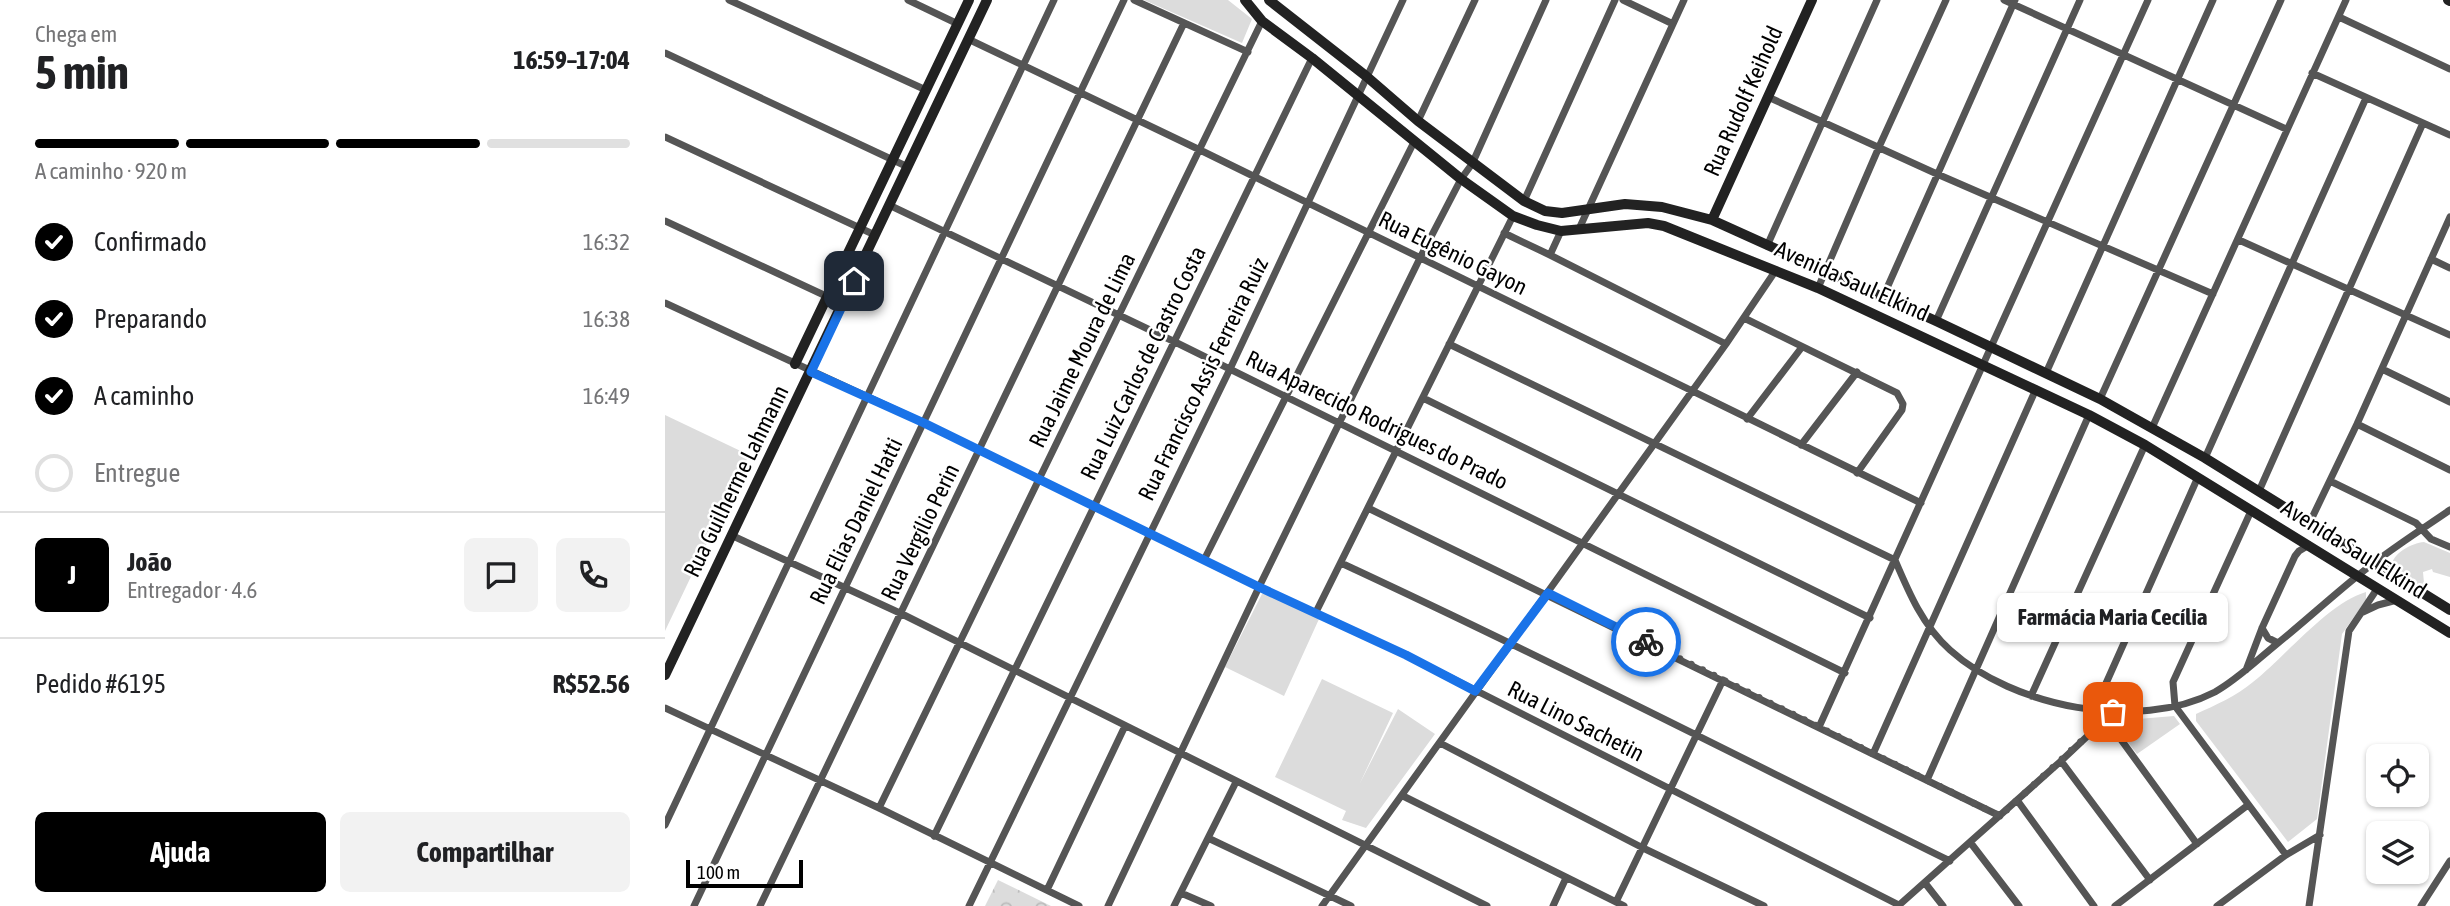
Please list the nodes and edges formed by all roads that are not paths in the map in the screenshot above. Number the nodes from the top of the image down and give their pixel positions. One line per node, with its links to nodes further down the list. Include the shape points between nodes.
1 (729, 0): 42 (street)
2 (908, 0): 29 (street)
3 (969, 0): 29 (main road)
4 (987, 0): 32 (main road, Rua Guilherme Lahmann)
5 (1054, 0): 37 (street)
6 (1124, 0): 43 (street, Rua Elias Daniel Hatti)
7 (1134, 0): 28 (street)
8 (1245, 0): 27 (main road, Avenida Saul Elkind)
9 (1269, 0): 40 (main road, Avenida Saul Elkind)
10 (1403, 0): 40 (street, Rua Francisco Assis Ferreira Ruiz)
11 (1475, 0): 49 (street)
12 (1546, 0): 59 (street)
13 (1615, 0): 65 (street)
14 (1623, 0): 30 (street)
15 (1684, 0): 30 (street)
16 (1812, 0): 45 (main road, Rua Rudolf Keihold)
17 (1877, 0): 50 (street)
18 (1946, 0): 56 (street)
19 (2004, 0): 25 (street)
20 (2080, 0): 31 (street)
21 (2148, 0): 35 (street)
22 (2213, 0): 41 (street)
23 (2281, 0): 47 (street)
24 (2346, 0): 26 (street)
25 (2014, 2): 31 (street); 61 (street)
26 (2339, 17): 38 (street); 39 (street)
27 (1262, 21): 33 (street, Rua Jaime Moura de Lima); 36 (main road, Avenida Saul Elkind)
28 (1184, 23): 33 (street); 48 (street, Rua Vergílio Perin)
29 (958, 24): 42 (main road)
30 (1673, 24): 68 (street)
31 (2067, 29): 35 (street); 64 (street)
32 (968, 39): 37 (street, Rua Eugênio Gayon); 60 (main road, Rua Guilherme Lahmann)
33 (1248, 52): 57 (street, Rua Jaime Moura de Lima)
34 (665, 53): 58 (street)
35 (2123, 55): 41 (street); 73 (street)
36 (1313, 58): 44 (main road, Avenida Saul Elkind); 62 (street, Rua Luiz Carlos de Castro Costa)
37 (1024, 64): 43 (street, Rua Eugênio Gayon); 77 (street)
38 (2450, 69)
39 (2312, 73): 46 (street); 52 (street)
40 (1366, 76): 44 (street, Rua Francisco Assis Ferreira Ruiz); 49 (main road, Avenida Saul Elkind)
41 (2176, 80): 47 (street); 82 (street)
42 (926, 90): 58 (main road)
43 (1082, 92): 48 (street, Rua Eugênio Gayon); 85 (street, Rua Elias Daniel Hatti)
44 (1359, 95): 55 (main road, Avenida Saul Elkind); 66 (street, Rua Francisco Assis Ferreira Ruiz)
45 (1768, 97): 50 (street); 71 (main road, Rua Rudolf Keihold)
46 (2366, 98): 51 (street); 88 (street)
47 (2232, 105): 52 (street); 90 (street)
48 (1136, 119): 57 (street, Rua Eugênio Gayon); 93 (street, Rua Vergílio Perin)
49 (1418, 121): 59 (main road, Avenida Saul Elkind)
50 (1823, 121): 56 (street); 83 (street)
51 (2423, 123): 53 (street); 96 (street)
52 (2286, 129): 81 (street)
53 (2450, 135)
54 (665, 137): 74 (street)
55 (1414, 142): 63 (main road, Avenida Saul Elkind); 78 (street)
56 (1879, 147): 61 (street); 92 (street)
57 (1200, 150): 62 (street, Rua Eugênio Gayon); 102 (street, Rua Jaime Moura de Lima)
58 (892, 160): 60 (street); 74 (main road)
59 (1472, 164): 63 (street); 65 (main road, Avenida Saul Elkind)
60 (908, 167): 67 (main road, Rua Guilherme Lahmann)
61 (1937, 174): 64 (street); 99 (street)
62 (1255, 177): 66 (street, Rua Eugênio Gayon); 106 (street, Rua Luiz Carlos de Castro Costa)
63 (1461, 179): 69 (main road, Avenida Saul Elkind); 86 (street)
64 (1991, 196): 73 (street); 104 (street)
65 (1524, 201): 68 (main road, Avenida Saul Elkind, via 1545,211)
66 (1309, 204): 78 (street, Rua Eugênio Gayon); 113 (street, Rua Francisco Assis Ferreira Ruiz)
67 (889, 205): 77 (street, Rua Aparecido Rodrigues do Prado); 80 (main road, Rua Guilherme Lahmann)
68 (1588, 210): 71 (main road, Avenida Saul Elkind, via 1625,204 1662,207); 75 (street)
69 (1513, 216): 76 (main road, Avenida Saul Elkind); 79 (street)
70 (2450, 216): 87 (street)
71 (1712, 220): 83 (main road, Avenida Saul Elkind)
72 (665, 221): 98 (street)
73 (2047, 221): 82 (street); 110 (street)
74 (859, 228): 80 (street); 98 (main road)
75 (1579, 229): 76 (main road, Avenida Saul Elkind); 91 (main road, Avenida Saul Elkind, via 1648,222)
76 (1560, 231): 84 (street)
77 (946, 232): 85 (street, Rua Aparecido Rodrigues do Prado); 120 (street)
78 (1368, 233): 86 (street, Rua Eugênio Gayon); 121 (street)
79 (1504, 233): 84 (street); 94 (street)
80 (876, 236): 115 (main road, Rua Guilherme Lahmann)
81 (2239, 240): 88 (street); 97 (street)
82 (2102, 245): 90 (street); 117 (street)
83 (1767, 246): 92 (main road, Avenida Saul Elkind)
84 (1551, 255): 108 (street)
85 (1002, 258): 93 (street, Rua Aparecido Rodrigues do Prado); 127 (street, Rua Elias Daniel Hatti)
86 (1420, 258): 94 (street, Rua Eugênio Gayon); 128 (street)
87 (2431, 259): 89 (street); 101 (street)
88 (2293, 265): 96 (street); 136 (street)
89 (2450, 268)
90 (2158, 269): 97 (street); 123 (street)
91 (1776, 270): 95 (main road, Avenida Saul Elkind); 103 (street)
92 (1824, 272): 95 (street); 99 (main road, Avenida Saul Elkind)
93 (1057, 285): 102 (street, Rua Aparecido Rodrigues do Prado); 134 (street, Rua Vergílio Perin)
94 (1477, 286): 107 (street); 119 (street, Rua Eugênio Gayon)
95 (1818, 288): 112 (main road, Avenida Saul Elkind)
96 (2350, 289): 101 (street); 142 (street)
97 (2213, 294): 130 (street)
98 (826, 296): 111 (main road)
99 (1883, 297): 104 (main road, Avenida Saul Elkind)
100 (665, 303): 111 (street, Rua Lino Sachetin)
101 (2406, 314): 105 (street); 114 (street)
102 (1119, 315): 106 (street, Rua Aparecido Rodrigues do Prado); 140 (street, Rua Jaime Moura de Lima)
103 (1744, 318): 108 (street); 109 (street)
104 (1936, 321): 110 (main road, Avenida Saul Elkind)
105 (2450, 335)
106 (1173, 341): 113 (street, Rua Aparecido Rodrigues do Prado); 145 (street, Rua Luiz Carlos de Castro Costa)
107 (1449, 344): 122 (street); 131 (street)
108 (1726, 344): 119 (street)
109 (1802, 347): 116 (street); 126 (street)
110 (1991, 347): 112 (street); 117 (main road, Avenida Saul Elkind)
111 (795, 364): 115 (street, Rua Lino Sachetin)
112 (1983, 364): 118 (main road, Avenida Saul Elkind); 144 (street)
113 (1230, 369): 121 (street, Rua Aparecido Rodrigues do Prado); 151 (street, Rua Francisco Assis Ferreira Ruiz)
114 (2382, 369): 124 (street); 129 (street)
115 (811, 372): 120 (street, Rua Lino Sachetin); 152 (main road, Rua Guilherme Lahmann)
116 (1857, 372): 132 (street); 138 (street, via 1898,393 1903,404)
117 (2046, 373): 123 (main road, Avenida Saul Elkind)
118 (2036, 389): 125 (main road, Avenida Saul Elkind); 172 (street)
119 (1690, 392): 126 (street, Rua Eugênio Gayon); 131 (street)
120 (867, 397): 127 (street, Rua Lino Sachetin); 158 (street)
121 (1285, 397): 128 (street, Rua Aparecido Rodrigues do Prado); 156 (street)
122 (1423, 398): 135 (street); 143 (street)
123 (2099, 399): 130 (main road, Avenida Saul Elkind)
124 (2450, 402)
125 (2089, 415): 133 (main road, Avenida Saul Elkind); 178 (street)
126 (1747, 419): 132 (street, Rua Eugênio Gayon)
127 (924, 423): 134 (street, Rua Lino Sachetin); 163 (street, Rua Elias Daniel Hatti)
128 (1341, 423): 135 (street, Rua Aparecido Rodrigues do Prado); 162 (street)
129 (2357, 424): 137 (street); 141 (street)
130 (2152, 428): 136 (main road, Avenida Saul Elkind)
131 (1654, 444): 143 (street); 157 (street)
132 (1801, 445): 138 (street, Rua Eugênio Gayon)
133 (2145, 445): 139 (main road, Avenida Saul Elkind); 185 (street)
134 (981, 450): 140 (street, Rua Lino Sachetin); 170 (street, Rua Vergílio Perin)
135 (1396, 451): 146 (street); 153 (street, Rua Aparecido Rodrigues do Prado)
136 (2205, 458): 142 (main road, Avenida Saul Elkind)
137 (2450, 470)
138 (1857, 472): 144 (street, Rua Eugênio Gayon)
139 (2198, 477): 147 (main road, Avenida Saul Elkind); 189 (street)
140 (1040, 479): 145 (street, Rua Lino Sachetin); 177 (street, Rua Jaime Moura de Lima)
141 (2330, 481): 149 (street); 150 (street)
142 (2259, 491): 149 (main road, Avenida Saul Elkind)
143 (1619, 493): 153 (street); 171 (street)
144 (1920, 503): 157 (street)
145 (1095, 506): 151 (street, Rua Lino Sachetin); 179 (street, Rua Luiz Carlos de Castro Costa)
146 (1368, 508): 160 (street); 165 (street)
147 (2251, 510): 154 (main road, Avenida Saul Elkind); 187 (street, via 2173,682)
148 (2450, 510): 150 (street)
149 (2309, 523): 159 (main road, Avenida Saul Elkind)
150 (2422, 530): 155 (street); 159 (street)
151 (1150, 533): 156 (street, Rua Lino Sachetin); 186 (street, Rua Francisco Assis Ferreira Ruiz)
152 (733, 536): 158 (street); 182 (main road, Rua Guilherme Lahmann)
153 (1584, 542): 165 (street); 181 (street, Rua Aparecido Rodrigues do Prado)
154 (2309, 545): 161 (main road, Avenida Saul Elkind); 173 (street, via 2295,556)
155 (2450, 547)
156 (1204, 560): 162 (street, Rua Lino Sachetin)
157 (1895, 560): 171 (street); 172 (street)
158 (788, 561): 163 (street); 194 (street)
159 (2375, 562): 161 (street); 167 (main road, Avenida Saul Elkind)
160 (1341, 563): 168 (street); 175 (street)
161 (2357, 575): 164 (main road, Avenida Saul Elkind); 176 (street)
162 (1259, 587): 168 (street, Rua Lino Sachetin); 197 (street)
163 (845, 588): 170 (street); 199 (street, Rua Elias Daniel Hatti)
164 (2377, 589): 166 (main road, Avenida Saul Elkind); 169 (street)
165 (1548, 593): 175 (street); 183 (street)
166 (2397, 600): 169 (street); 174 (main road, Avenida Saul Elkind)
167 (2450, 610)
168 (1316, 612): 184 (street, Rua Lino Sachetin)
169 (2362, 613): 211 (street, via 2349,631)
170 (902, 614): 177 (street); 201 (street, Rua Vergílio Perin)
171 (1870, 618): 181 (street)
172 (1928, 627): 178 (street); 198 (street)
173 (2262, 628): 176 (street); 180 (street)
174 (2450, 633)
175 (1512, 642): 184 (street); 195 (street)
176 (2278, 643): 180 (street)
177 (960, 644): 179 (street); 208 (street, Rua Jaime Moura de Lima)
178 (1977, 670): 185 (street); 202 (street)
179 (1013, 671): 186 (street); 212 (street, Rua Luiz Carlos de Castro Costa)
180 (2246, 671): 187 (street, via 2218,690)
181 (1845, 673): 193 (street)
182 (665, 675)
183 (1723, 680): 193 (street); 195 (street)
184 (1475, 691): 196 (street); 204 (street, Rua Lino Sachetin)
185 (2031, 696): 189 (street)
186 (1069, 699): 192 (street); 220 (street, Rua Francisco Assis Ferreira Ruiz)
187 (2175, 706): 190 (street); 207 (street)
188 (665, 708): 194 (street)
189 (2095, 708): 190 (street)
190 (2113, 712): 191 (street)
191 (2106, 719): 200 (street); 215 (street)
192 (1125, 726): 197 (street); 225 (street)
193 (1819, 727): 198 (street)
194 (710, 730): 199 (street); 210 (street)
195 (1697, 737): 204 (street); 219 (street)
196 (1440, 743): 205 (street); 217 (street)
197 (1180, 753): 203 (street); 235 (street)
198 (1873, 754): 202 (street)
199 (766, 756): 201 (street); 231 (street, Rua Elias Daniel Hatti)
200 (2061, 761): 206 (street); 223 (street)
201 (820, 779): 208 (street); 232 (street, Rua Vergílio Perin)
202 (1927, 780): 209 (street)
203 (1236, 782): 213 (street); 216 (street)
204 (1671, 791): 217 (street); 229 (street, Rua Lino Sachetin)
205 (1403, 796): 216 (street); 222 (street)
206 (2017, 800): 209 (street); 245 (street)
207 (2248, 805): 215 (street); 218 (street)
208 (879, 808): 212 (street)
209 (2000, 816): 214 (street)
210 (665, 825)
211 (2320, 835): 218 (street); 230 (street)
212 (934, 836): 220 (street)
213 (1208, 838): 226 (street); 227 (street)
214 (1971, 842): 219 (street); 244 (street)
215 (2197, 844): 223 (street)
216 (1367, 845): 227 (street); 240 (street)
217 (1643, 848): 228 (street); 242 (street)
218 (2286, 855): 247 (street)
219 (1950, 861): 224 (street)
220 (990, 863): 225 (street); 233 (street, Rua Francisco Assis Ferreira Ruiz)
221 (2449, 866): 249 (street)
222 (1566, 878): 228 (street); 241 (street)
223 (2150, 880): 246 (street)
224 (1925, 883): 229 (street); 243 (street)
225 (1047, 890): 234 (street)
226 (1181, 893): 236 (street); 237 (street)
227 (1330, 896): 238 (street); 239 (street)
228 (1620, 904)
229 (1899, 905)
230 (2308, 905): 248 (street)
231 (694, 906)
232 (760, 906)
233 (969, 906)
234 (1079, 906)
235 (1108, 906)
236 (1174, 906)
237 (1211, 906)
238 (1322, 906)
239 (1351, 906)
240 (1487, 906)
241 (1553, 906)
242 (1764, 906)
243 (1943, 906)
244 (2019, 906)
245 (2095, 906)
246 (2116, 906)
247 (2217, 906)
248 (2319, 906)
249 (2421, 906)

